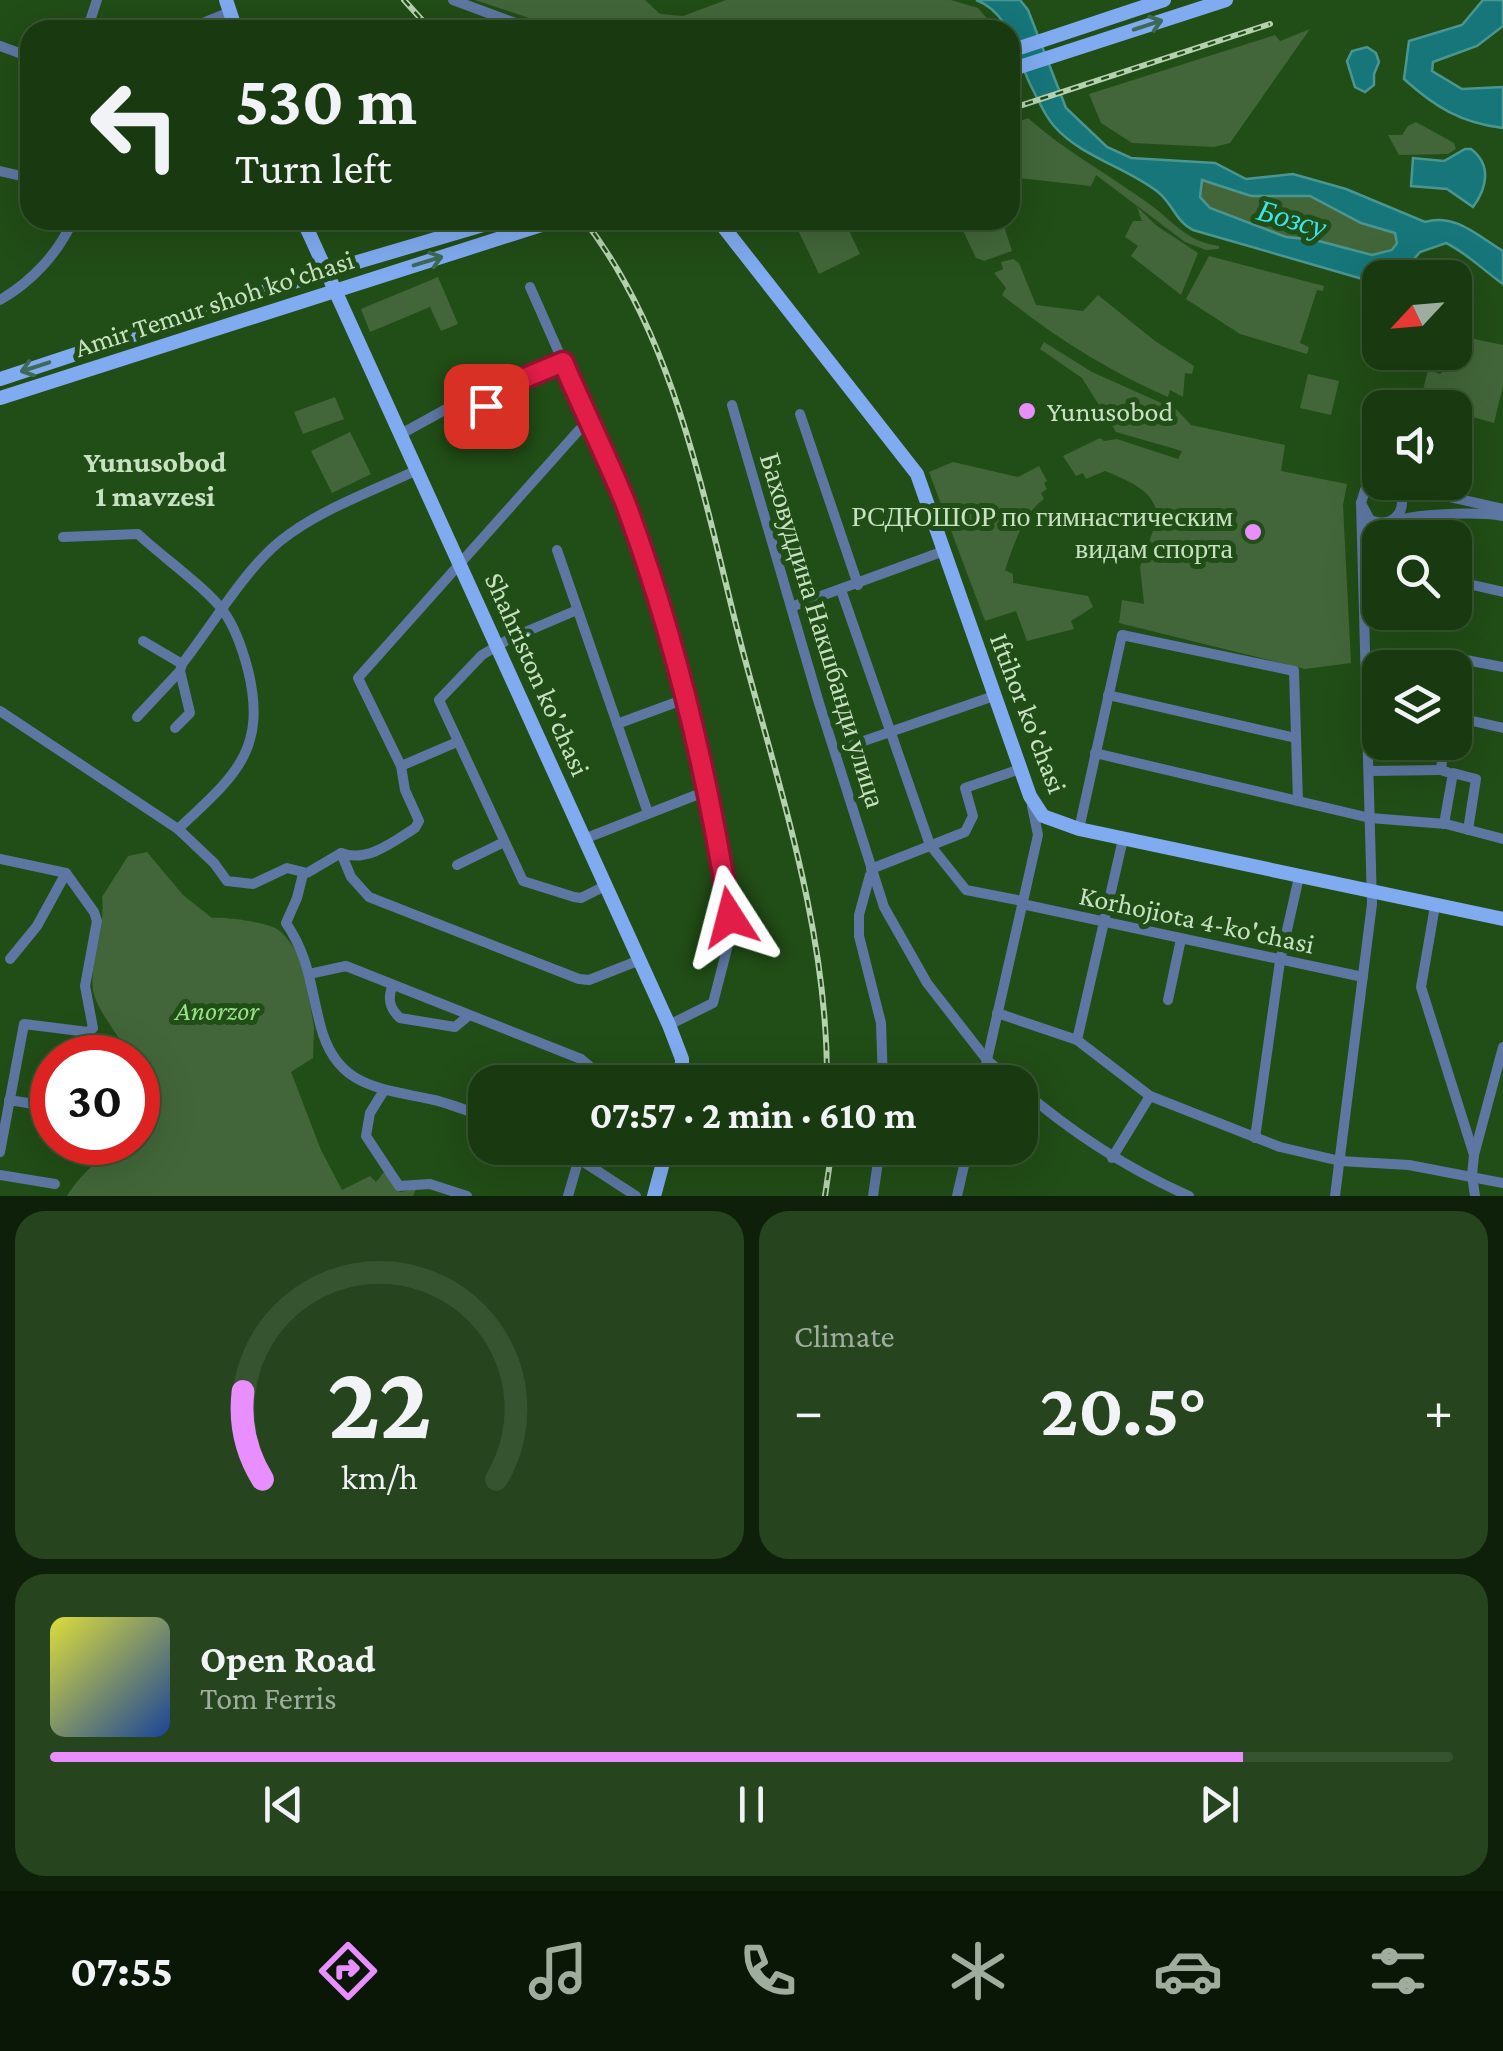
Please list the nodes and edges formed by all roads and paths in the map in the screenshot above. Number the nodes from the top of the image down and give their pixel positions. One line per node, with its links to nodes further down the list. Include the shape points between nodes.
1 (453, 0): 6 (street)
2 (1164, 0): 7 (main road)
3 (1226, 0): 8 (main road, one-way to 3)
4 (228, 6): 5 (street)
5 (204, 20)
6 (507, 20)
7 (1020, 48)
8 (1020, 67)
9 (66, 230): 18 (street, via 42,267)
10 (308, 230): 14 (main road, Shahriston ko'chasi)
11 (467, 230): 14 (main road, Amir Temur shoh ko'chasi)
12 (525, 230): 16 (main road, Amir Temur shoh ko'chasi, one-way to 12)
13 (723, 230): 39 (main road, Iftihor ko'chasi, via 914,469)
14 (327, 272): 16 (main road, Shahriston ko'chasi); 17 (main road, Amir Temur shoh ko'chasi)
15 (530, 287): 20 (street)
16 (335, 290): 19 (main road, Amir Temur shoh ko'chasi); 28 (main road, Shahriston ko'chasi)
17 (247, 297): 19 (main road); 21 (main road, Amir Temur shoh ko'chasi, one-way to 21)
18 (0, 300)
19 (254, 316): 23 (main road, Amir Temur shoh ko'chasi)
20 (563, 362): 26 (street); 27 (street, via 496,390)
21 (0, 379)
22 (468, 396): 28 (street)
23 (0, 398)
24 (732, 405): 45 (street, Баховуддина Накшбанди улица)
25 (800, 414): 41 (street)
26 (590, 425): 40 (street); 56 (street, via 631,520)
27 (464, 430)
28 (406, 432): 29 (main road, Shahriston ko'chasi)
29 (418, 470): 40 (main road, Shahriston ko'chasi); 47 (street, via 276,544)
30 (1362, 500): 32 (street)
31 (1454, 500): 33 (street)
32 (1361, 503): 34 (street); 36 (street)
33 (1503, 512): 35 (street)
34 (1370, 520)
35 (1403, 520)
36 (1362, 523)
37 (64, 536): 47 (street, via 138,534)
38 (557, 550): 46 (street)
39 (944, 551): 41 (street); 54 (main road, Iftihor ko'chasi)
40 (460, 563): 50 (main road, Shahriston ko'chasi); 69 (street, via 358,678)
41 (858, 585): 43 (street)
42 (1472, 585): 44 (street)
43 (841, 590): 45 (street); 63 (street, Korhojiota 4-ko'chasi)
44 (1503, 592)
45 (790, 607): 66 (street, Баховуддина Накшбанди улица)
46 (577, 610): 50 (street); 60 (street)
47 (224, 611): 53 (street); 80 (street, via 246,663 254,731 234,774)
48 (1366, 630): 71 (street)
49 (144, 642): 53 (street)
50 (498, 646): 65 (street, via 438,700); 84 (main road, Shahriston ko'chasi)
51 (1472, 662): 52 (street)
52 (1503, 666)
53 (181, 667): 58 (street); 61 (street, via 190,713)
54 (994, 696): 63 (street); 70 (main road, Iftihor ko'chasi)
55 (1108, 696): 64 (street); 64 (street, via 1120,635 1294,671); 67 (street)
56 (686, 699): 60 (street); 73 (street)
57 (0, 710): 80 (street)
58 (137, 717)
59 (1472, 721): 62 (street)
60 (617, 724): 76 (street)
61 (175, 728)
62 (1503, 728)
63 (890, 732): 66 (street); 87 (street, Korhojiota 4-ko'chasi)
64 (1296, 738): 75 (street)
65 (457, 742): 69 (street); 86 (street)
66 (835, 751): 91 (street, Баховуддина Накшбанди улица)
67 (1096, 753): 75 (street); 79 (street)
68 (1445, 760): 72 (street)
69 (401, 766): 88 (street, via 419,821 415,828 372,853)
70 (1020, 768): 74 (main road, Iftihor ko'chasi); 87 (street, via 964,788 972,822)
71 (1369, 771): 72 (street); 77 (street)
72 (1447, 772): 78 (street); 81 (street, via 1476,780)
73 (709, 790): 76 (street); 111 (street, via 730,917 728,945 713,1004)
74 (1030, 796): 79 (main road, Iftihor ko'chasi, via 1043,816); 82 (street)
75 (1298, 802): 77 (street)
76 (648, 813): 84 (street)
77 (1370, 818): 78 (street); 96 (street)
78 (1444, 824): 81 (street)
79 (1072, 827): 82 (street); 83 (main road, Iftihor ko'chasi)
80 (178, 829): 93 (street, via 226,881 253,884 287,868)
81 (1468, 830): 85 (street)
82 (1038, 835): 97 (street)
83 (1123, 838): 94 (main road, Iftihor ko'chasi); 100 (street)
84 (584, 839): 95 (main road, Shahriston ko'chasi)
85 (1503, 839)
86 (504, 842): 90 (street); 95 (street, via 526,884 574,898)
87 (930, 846): 91 (street); 97 (street, Korhojiota 4-ko'chasi, via 962,888)
88 (341, 853): 93 (street); 103 (street, via 369,896 579,979)
89 (0, 859): 92 (street)
90 (457, 865)
91 (871, 868): 114 (street, Баховуддина Накшбанди улица, via 904,948); 117 (street, via 859,936 881,1023)
92 (66, 873): 102 (street); 122 (street, via 97,916 85,986 94,1028 22,1026)
93 (303, 874): 105 (street, via 286,920)
94 (1299, 877): 96 (main road, Iftihor ko'chasi); 104 (street)
95 (606, 886): 103 (main road, Shahriston ko'chasi)
96 (1372, 892): 98 (main road, Iftihor ko'chasi); 106 (street)
97 (1022, 903): 100 (street, Korhojiota 4-ko'chasi); 109 (street)
98 (1435, 906): 99 (main road, Iftihor ko'chasi); 126 (street, via 1421,987)
99 (1503, 919)
100 (1104, 922): 101 (street, Korhojiota 4-ko'chasi); 112 (street)
101 (1181, 939): 104 (street, Korhojiota 4-ko'chasi); 108 (street)
102 (10, 959)
103 (640, 960): 111 (main road, Shahriston ko'chasi)
104 (1280, 961): 106 (street, Korhojiota 4-ko'chasi); 128 (street)
105 (310, 974): 107 (street, via 346,966); 120 (street, via 321,1028 334,1053 354,1076)
106 (1363, 977): 132 (street)
107 (393, 984): 110 (street); 110 (street, via 390,1006 400,1018 455,1027)
108 (1168, 1000)
109 (998, 1013): 112 (street); 114 (street)
110 (468, 1017): 115 (street)
111 (669, 1025): 116 (main road, Shahriston ko'chasi)
112 (1077, 1040): 121 (street)
113 (1503, 1047): 127 (street)
114 (987, 1060): 118 (street); 119 (street, Баховуддина Накшбанди улица)
115 (587, 1065)
116 (682, 1065)
117 (882, 1065)
118 (986, 1065)
119 (993, 1065)
120 (383, 1092): 125 (street); 143 (street, via 366,1136 399,1186 430,1184)
121 (1150, 1096): 128 (street); 131 (street)
122 (9, 1100): 123 (street); 129 (street)
123 (30, 1103)
124 (1038, 1103): 131 (street)
125 (468, 1111)
126 (1464, 1122): 127 (street); 130 (street)
127 (1482, 1124): 130 (street)
128 (1254, 1138): 132 (street)
129 (0, 1152)
130 (1474, 1154): 139 (street)
131 (1112, 1158): 142 (street)
132 (1340, 1160): 139 (street); 150 (street)
133 (577, 1165): 144 (street)
134 (596, 1165): 145 (street)
135 (662, 1165): 146 (main road)
136 (878, 1165): 147 (street)
137 (964, 1165): 148 (street)
138 (0, 1175): 141 (street)
139 (1472, 1175): 140 (street); 151 (street)
140 (1503, 1183)
141 (54, 1184)
142 (1170, 1192): 149 (street)
143 (467, 1196)
144 (568, 1196)
145 (636, 1196)
146 (654, 1196)
147 (873, 1196)
148 (957, 1196)
149 (1189, 1196)
150 (1335, 1196)
151 (1475, 1196)

